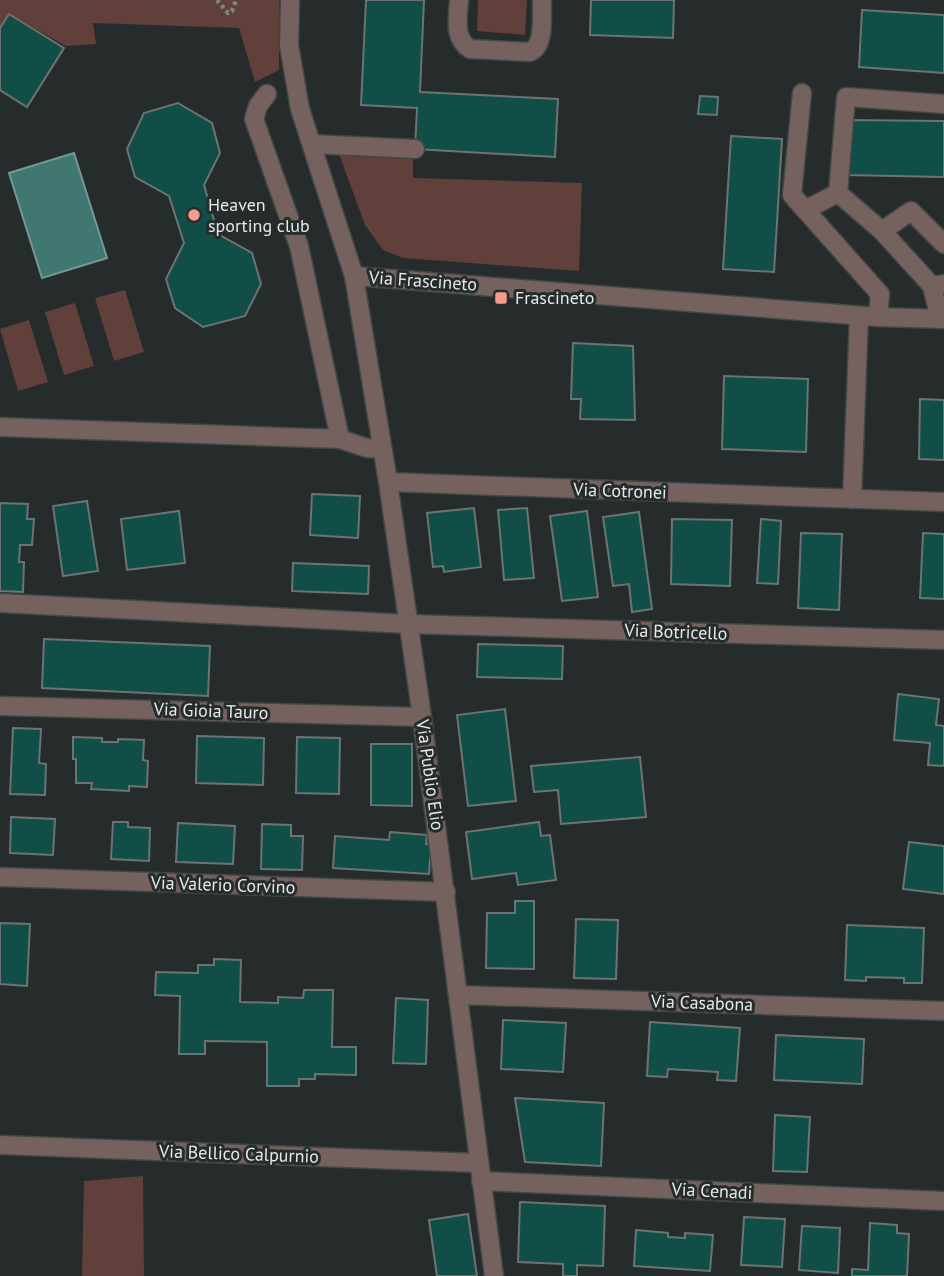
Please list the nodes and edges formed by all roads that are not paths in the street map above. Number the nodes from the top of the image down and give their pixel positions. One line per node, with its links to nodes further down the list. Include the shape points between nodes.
1 (290, 0): 7 (street, Via Frascineto, via 289,45 300,109)
2 (459, 0): 3 (street, via 457,32 463,44 470,49 530,52 540,41)
3 (542, 0)
4 (802, 93): 10 (street, via 792,195)
5 (267, 94): 19 (street, via 254,119 299,246)
6 (944, 104): 9 (street, via 846,97)
7 (312, 145): 8 (street); 13 (street, Via Frascineto)
8 (415, 149)
9 (838, 193): 10 (street); 11 (street)
10 (805, 210): 16 (street, via 880,294)
11 (882, 231): 12 (street, via 911,211); 14 (street)
12 (944, 244)
13 (354, 276): 15 (street, Via Frascineto); 20 (street, Via Publio Elio)
14 (938, 285): 17 (street)
15 (859, 316): 16 (street, Via Frascineto); 22 (street)
16 (878, 317): 17 (street, Via Frascineto)
17 (942, 319)
18 (0, 427): 19 (street)
19 (340, 439): 20 (street)
20 (382, 449): 21 (street, Via Publio Elio)
21 (388, 482): 22 (street, Via Cotronei); 25 (street, Via Publio Elio)
22 (852, 499): 23 (street, Via Cotronei)
23 (944, 502)
24 (0, 603): 25 (street)
25 (408, 624): 26 (street, Via Botricello); 28 (street, Via Publio Elio)
26 (944, 640)
27 (0, 706): 28 (street, Via Gioia Tauro)
28 (422, 717): 30 (street, Via Publio Elio)
29 (0, 877): 30 (street, Via Valerio Corvino)
30 (446, 892): 31 (street, Via Publio Elio)
31 (459, 995): 32 (street, Via Casabona); 34 (street, Via Publio Elio)
32 (944, 1012)
33 (0, 1145): 34 (street, Via Bellico Calpurnio)
34 (480, 1172): 35 (street, Via Cenadi); 36 (street, Via Publio Elio)
35 (944, 1201)
36 (495, 1276)

